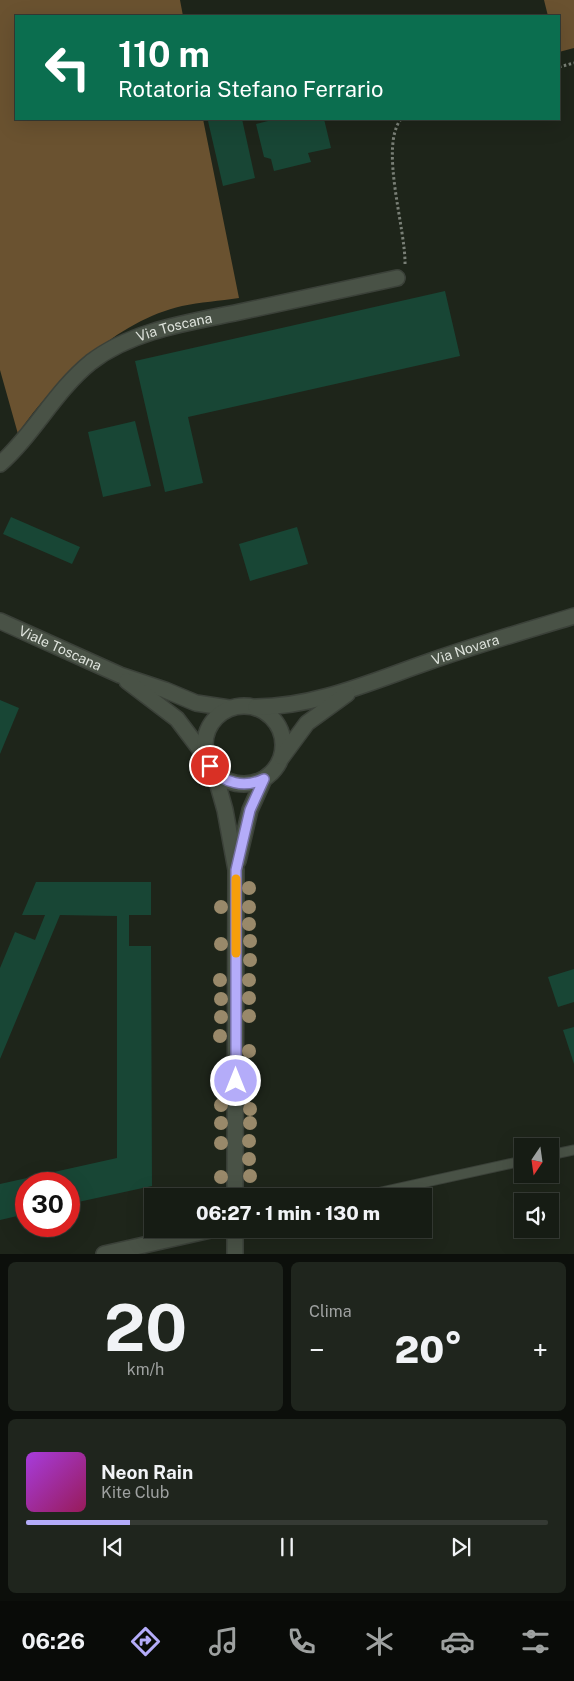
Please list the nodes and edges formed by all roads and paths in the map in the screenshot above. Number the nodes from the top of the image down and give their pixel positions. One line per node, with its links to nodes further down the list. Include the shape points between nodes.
1 (574, 63): 2 (path)
2 (560, 67)
3 (400, 120): 4 (path, via 394,131 392,154 405,258 403,272)
4 (397, 278): 5 (street, Via Toscana, via 180,325 118,346 81,370)
5 (0, 464)
6 (574, 616): 9 (street, Via Novara)
7 (0, 621): 8 (street, Viale Toscana)
8 (120, 675): 11 (street, Viale Toscana, via 196,703); 13 (street, Viale Toscana, via 178,719)
9 (356, 688): 10 (street, Via Novara, via 284,706); 12 (street, Via Novara, via 313,717)
10 (256, 707): 11 (street); 12 (street, via 267,713 282,732)
11 (229, 708): 13 (street, via 216,718 205,738)
12 (282, 757): 14 (street)
13 (211, 765): 14 (street, via 228,780 238,783 256,783); 15 (street, via 225,810)
14 (264, 779): 15 (street, via 250,810)
15 (236, 870): 19 (street)
16 (574, 1150): 17 (lane)
17 (559, 1153)
18 (514, 1163): 20 (lane)
19 (235, 1188)
20 (399, 1188)
21 (174, 1238): 23 (street)
22 (235, 1238): 24 (street)
23 (104, 1254)
24 (235, 1254)

